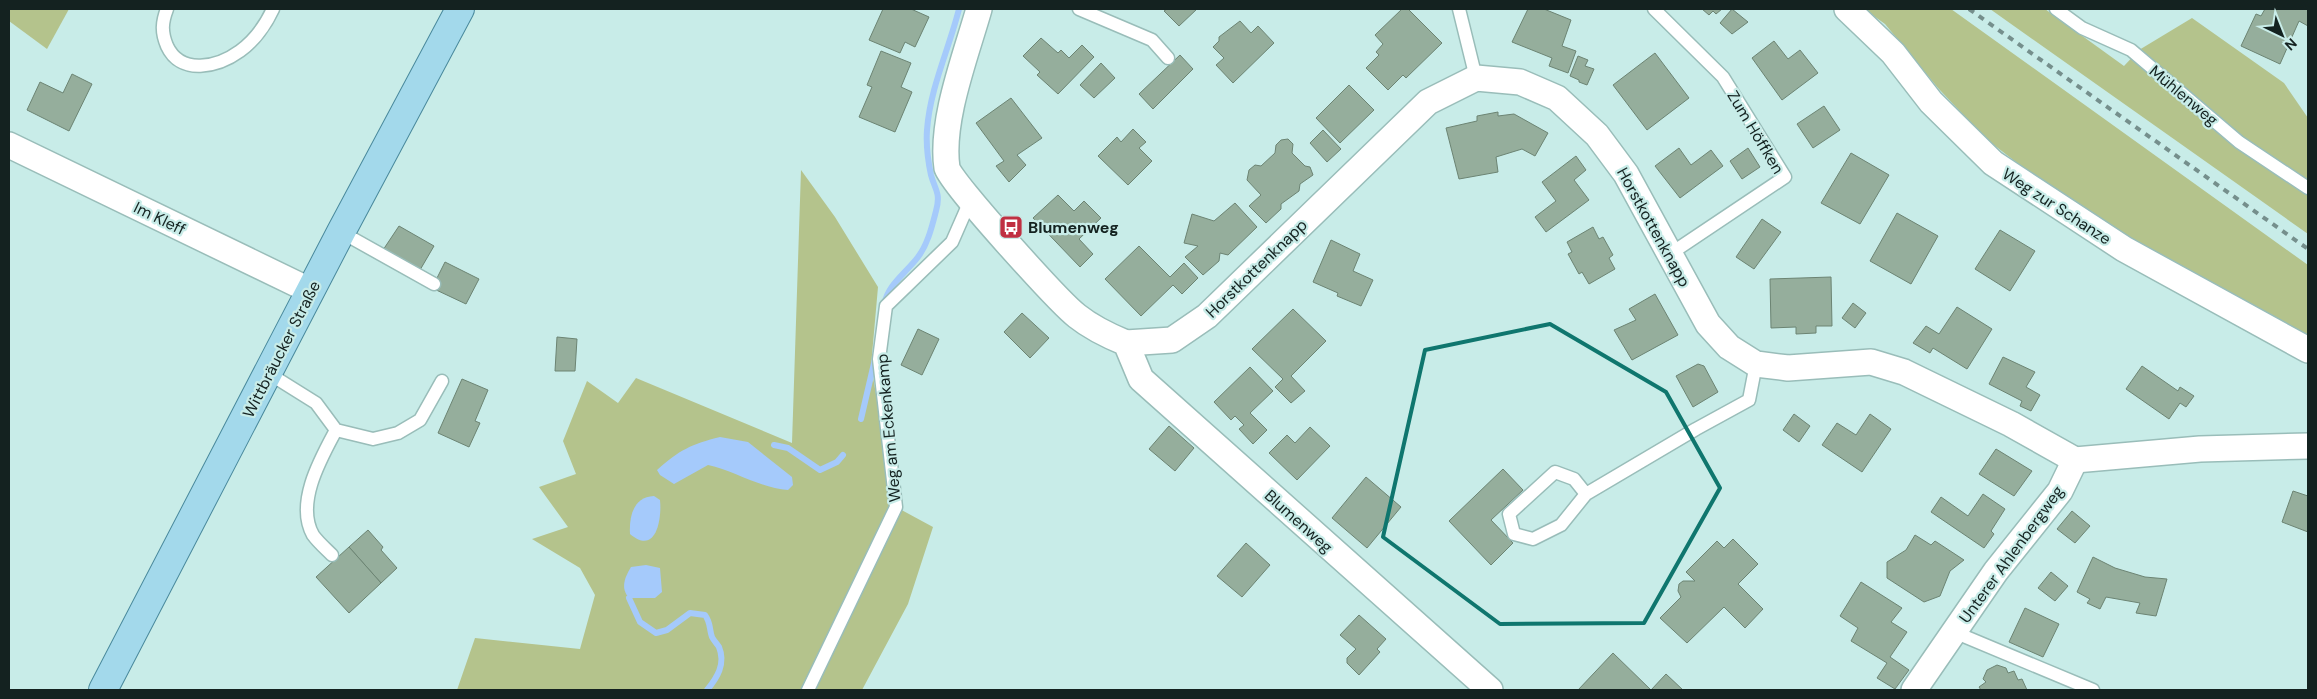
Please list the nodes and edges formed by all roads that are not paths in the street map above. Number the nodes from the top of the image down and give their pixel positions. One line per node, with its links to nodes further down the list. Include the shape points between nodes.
1 (166, 9): 2 (lane, via 161,24 171,54 182,64 200,67 225,60 241,51)
2 (273, 9)
3 (460, 9): 15 (main road, Wittbräucker Straße)
4 (979, 9): 14 (street, via 951,109 945,143 947,170)
5 (1079, 9): 10 (lane, via 1152,40)
6 (1459, 9): 11 (lane)
7 (1654, 9): 16 (lane, Zum Höffken, via 1723,77 1785,177)
8 (1847, 9): 20 (street, Weg zur Schanze, via 1893,54 1931,102 1993,163 2124,249)
9 (2056, 9): 13 (lane, Mühlenweg, via 2082,28 2131,50 2239,142)
10 (1168, 58)
11 (1476, 78): 16 (street, Horstkottenknapp, via 1520,82 1558,98 1597,135 1626,174); 19 (street, Horstkottenknapp, via 1428,102 1207,316 1172,340)
12 (9, 145): 18 (street, Im Kleff)
13 (2308, 188)
14 (970, 201): 19 (street, via 1076,315); 31 (lane, Weg am Eckenkamp, via 952,242 886,306 879,359 896,507)
15 (341, 232): 17 (lane); 18 (main road, Wittbräucker Straße)
16 (1670, 254): 21 (street, Horstkottenknapp, via 1708,324 1729,347)
17 (434, 284)
18 (311, 291): 22 (main road, Wittbräucker Straße)
19 (1126, 343): 32 (street, Blumenweg, via 1141,379)
20 (2308, 350)
21 (1756, 364): 26 (street, Horstkottenknapp, via 1788,368 1871,362 1913,377 2011,424); 27 (lane, via 1749,400)
22 (268, 373): 24 (lane, via 316,403); 30 (main road, Wittbräucker Straße)
23 (442, 381): 24 (lane, via 420,420 398,433 373,439)
24 (336, 430): 28 (lane, via 313,473 307,515 314,535)
25 (2308, 446): 26 (street)
26 (2075, 460): 29 (street, Unterer Ahlenbergweg, via 2060,491 1996,571)
27 (1586, 494): 27 (lane, via 1561,525 1533,539 1514,534 1509,514 1555,472 1574,480)
28 (332, 555)
29 (1954, 632): 33 (street, Unterer Ahlenbergweg); 34 (lane)
30 (103, 690)
31 (808, 690)
32 (1490, 690)
33 (1914, 690)
34 (2093, 690)

